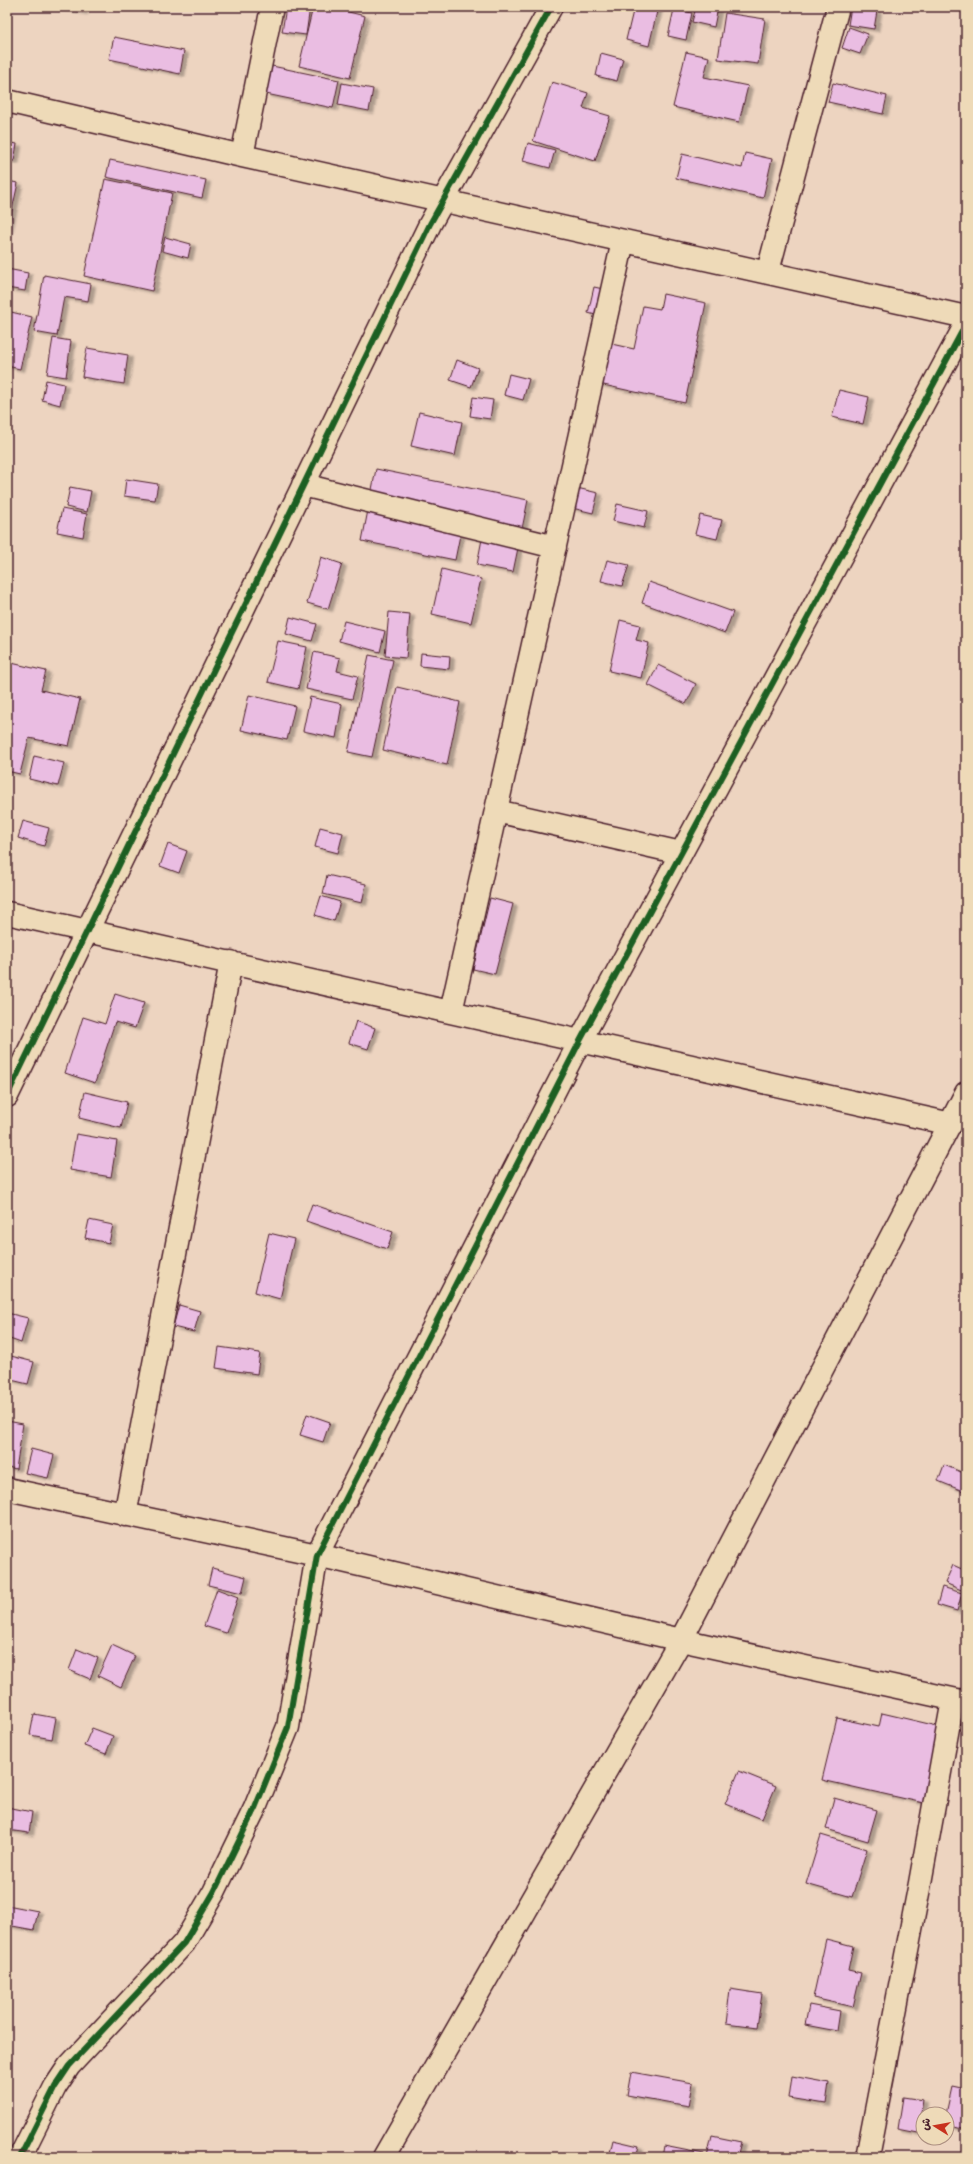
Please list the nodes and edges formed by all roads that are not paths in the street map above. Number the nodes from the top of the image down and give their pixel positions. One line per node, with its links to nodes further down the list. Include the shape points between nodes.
1 (272, 7): 7 (main road)
2 (533, 7): 5 (main road)
3 (551, 7): 5 (main road)
4 (838, 7): 10 (main road)
5 (521, 62): 8 (main road)
6 (7, 101): 7 (main road)
7 (242, 156): 8 (main road)
8 (444, 199): 9 (main road); 13 (main road)
9 (622, 241): 10 (main road); 14 (main road)
10 (768, 271): 11 (main road)
11 (966, 317)
12 (966, 324): 16 (main road)
13 (303, 484): 14 (main road); 18 (main road)
14 (554, 547): 15 (main road)
15 (496, 811): 16 (main road); 20 (main road)
16 (681, 853): 21 (main road)
17 (7, 913): 18 (main road)
18 (86, 930): 19 (main road); 23 (main road)
19 (231, 962): 20 (main road); 26 (main road)
20 (451, 1012): 21 (main road)
21 (580, 1041): 24 (main road); 27 (main road)
22 (966, 1093): 24 (main road)
23 (7, 1096)
24 (951, 1124): 28 (main road)
25 (7, 1489): 26 (main road)
26 (125, 1515): 27 (main road)
27 (318, 1555): 28 (main road); 30 (main road, via 288,1727 254,1808 214,1892 184,1943 69,2066 55,2087)
28 (681, 1640): 29 (main road); 31 (main road)
29 (959, 1701): 32 (main road, via 920,1883)
30 (20, 2157)
31 (384, 2157)
32 (867, 2157)

